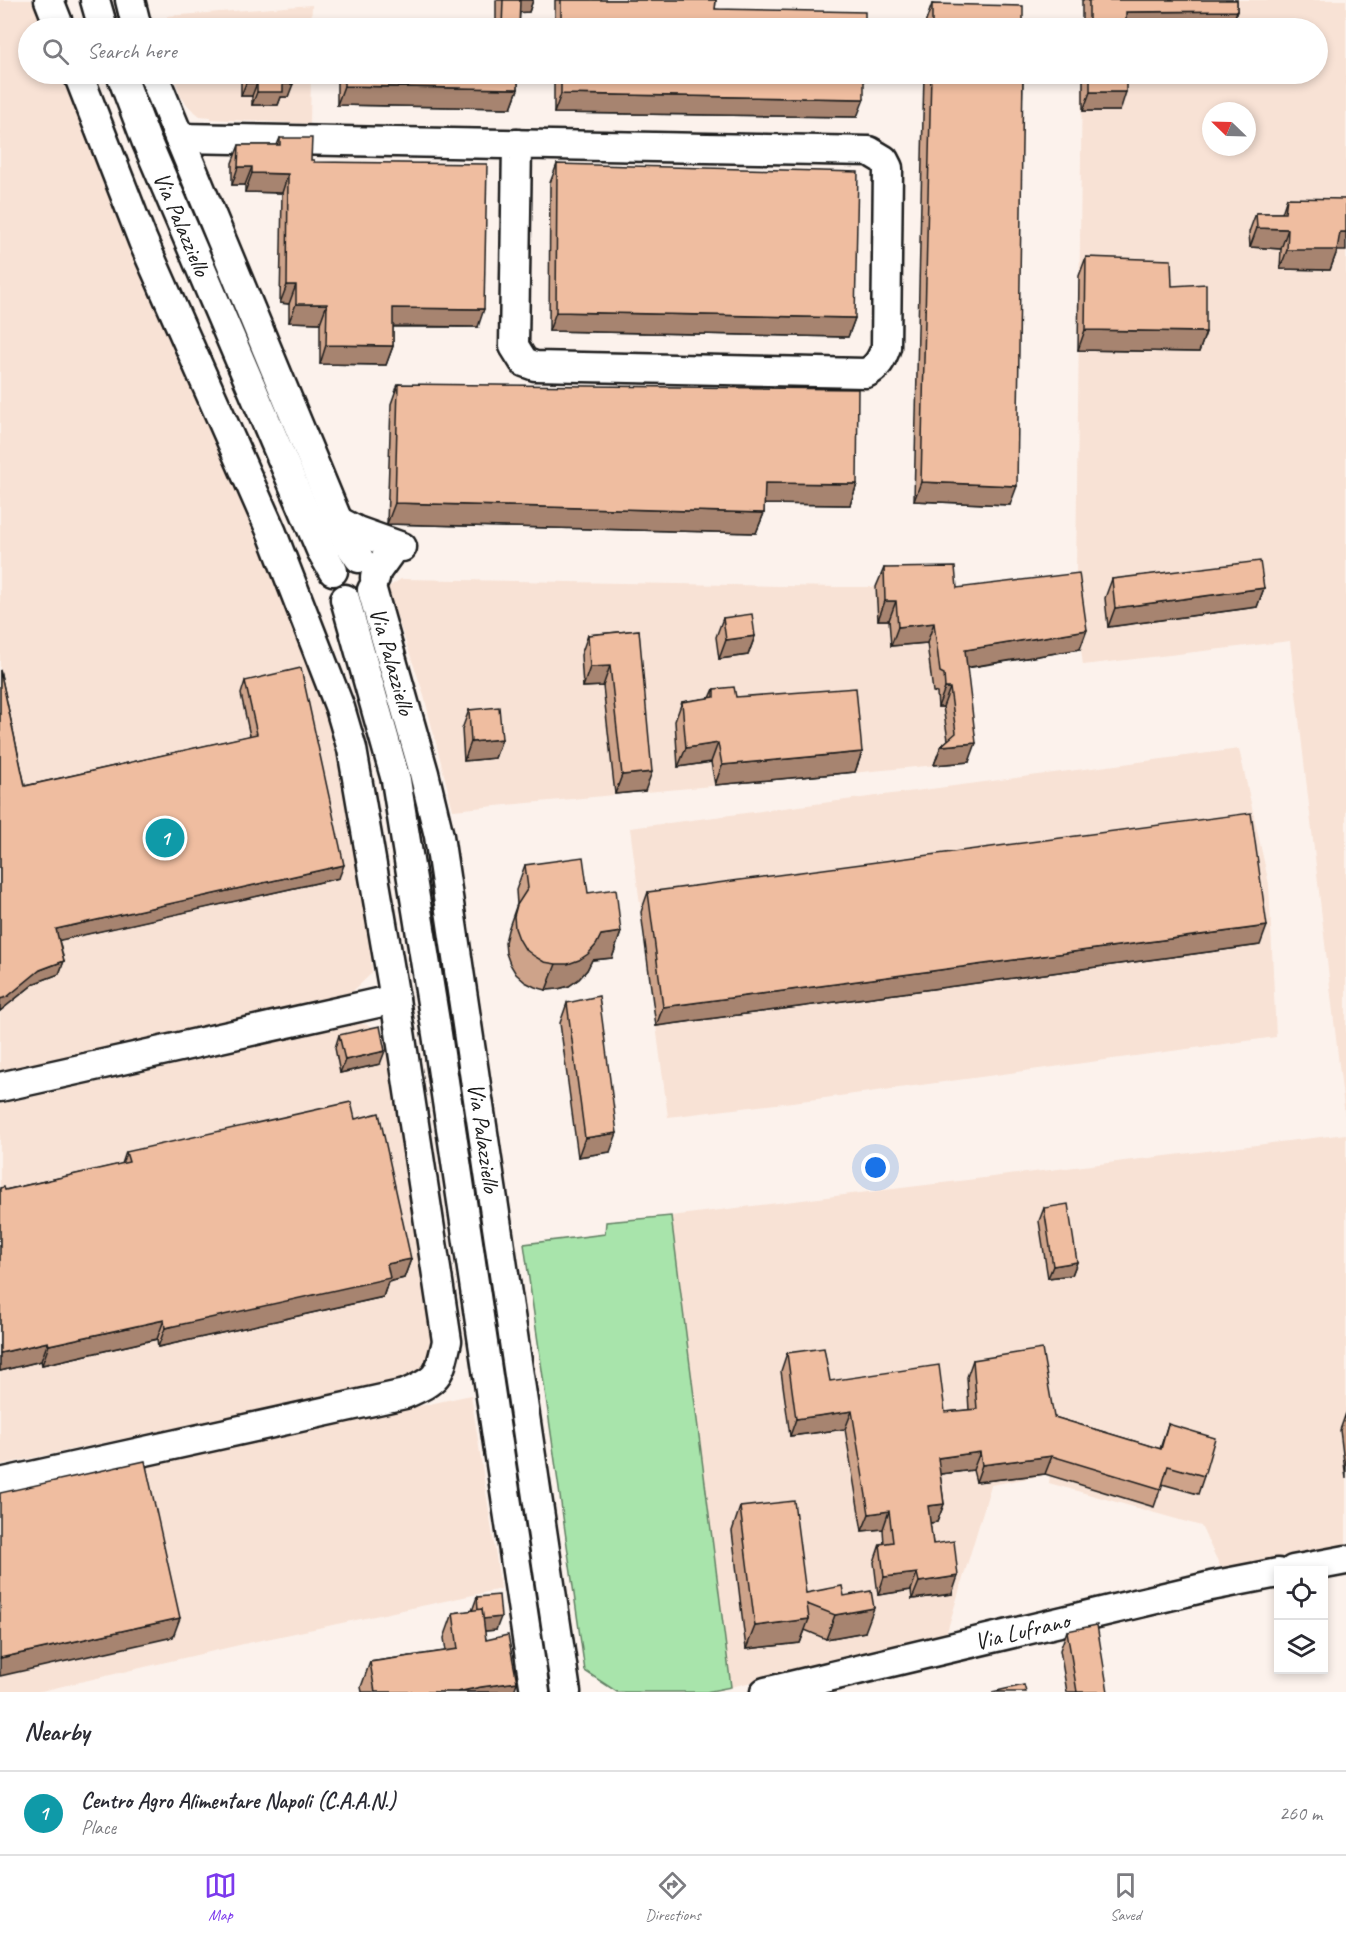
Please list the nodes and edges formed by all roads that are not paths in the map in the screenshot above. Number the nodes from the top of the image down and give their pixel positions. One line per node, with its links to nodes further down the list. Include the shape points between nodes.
1 (49, 0): 4 (street)
2 (95, 0): 5 (street)
3 (131, 0): 6 (street)
4 (56, 18)
5 (101, 18)
6 (135, 18)
7 (82, 84): 17 (street, via 143,241 272,533 340,708 352,749)
8 (125, 84): 14 (street, Via Palazziello)
9 (157, 84): 10 (street, Via Palazziello)
10 (179, 138): 11 (street); 12 (street, Via Palazziello)
11 (517, 144): 11 (street, via 877,154 888,168 886,347 882,358 866,373 535,366 524,362 514,346)
12 (338, 520): 13 (street); 15 (street, Via Palazziello)
13 (402, 547)
14 (333, 571): 15 (street, via 343,560); 16 (street, via 335,591)
15 (369, 573): 16 (street, via 360,599); 24 (street, Via Palazziello, via 439,836)
16 (345, 599): 23 (street, Via Palazziello, via 396,780)
17 (395, 999): 18 (street); 19 (street, via 447,1341 441,1368 430,1383 405,1395)
18 (0, 1087)
19 (0, 1483)
20 (1346, 1560): 21 (street)
21 (1314, 1566)
22 (1274, 1574): 25 (street, Via Lufrano)
23 (535, 1692)
24 (566, 1692)
25 (765, 1692)

